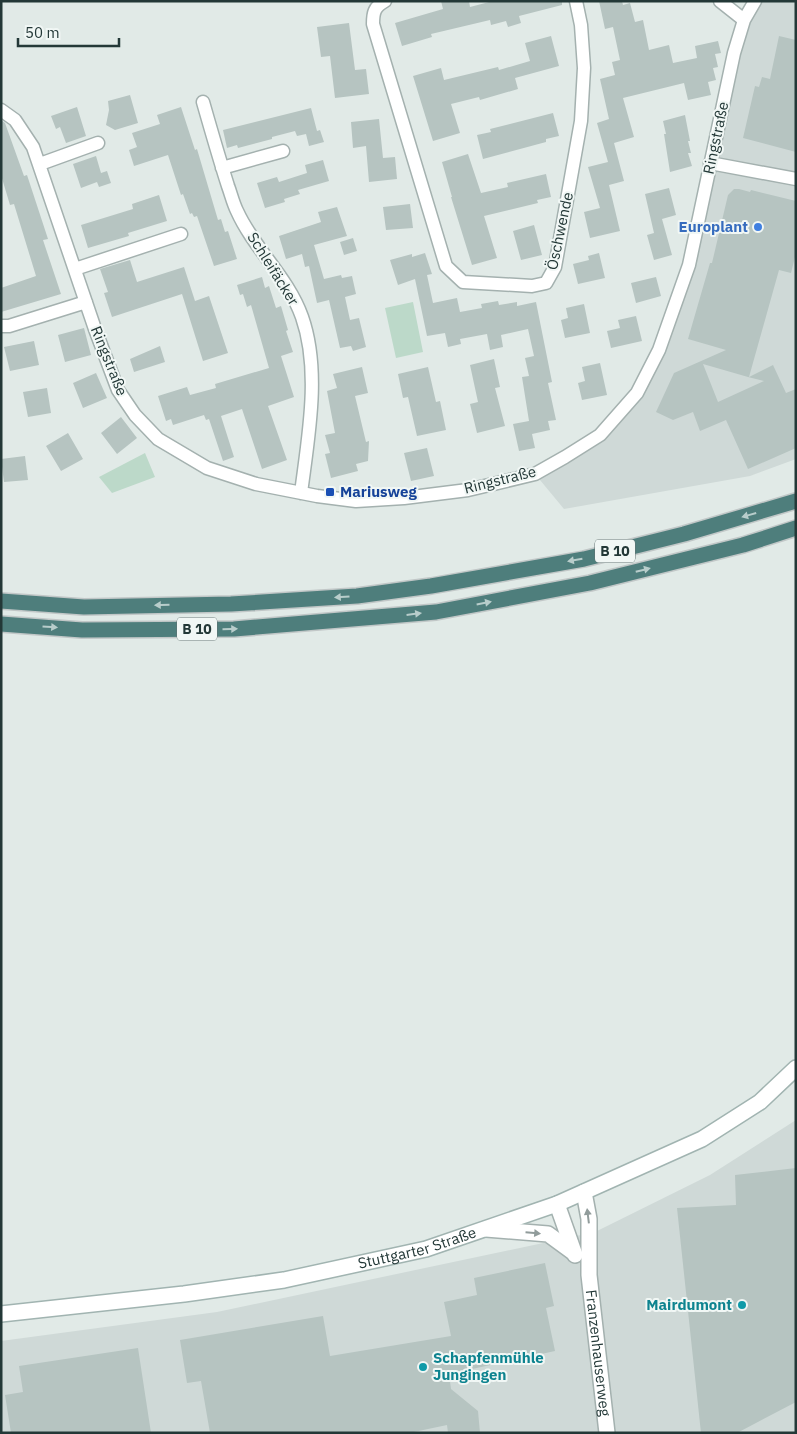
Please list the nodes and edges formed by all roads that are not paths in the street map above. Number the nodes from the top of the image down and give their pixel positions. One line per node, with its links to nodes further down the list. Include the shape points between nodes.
1 (385, 1): 2 (street, Öschwende, via 377,5 373,24 446,266 463,282 532,286 546,283 555,267 582,121 584,68)
2 (576, 1)
3 (720, 1): 5 (street)
4 (755, 1): 5 (street, Ringstraße)
5 (744, 20): 10 (street, Ringstraße)
6 (203, 102): 12 (street, Schleifäcker)
7 (1, 110): 11 (street, Ringstraße, via 15,120 28,137)
8 (98, 143): 11 (street)
9 (283, 151): 12 (street)
10 (710, 163): 13 (street); 18 (street, Ringstraße, via 689,265 660,350 637,393 600,435 534,474 468,490 361,501)
11 (40, 164): 15 (street, Ringstraße)
12 (222, 168): 18 (street, Schleifäcker, via 237,211 263,255 288,286 302,316 311,358 311,400)
13 (796, 179)
14 (181, 234): 15 (street)
15 (75, 269): 16 (street, Ringstraße)
16 (86, 302): 17 (street); 18 (street, Ringstraße, via 118,390 135,416 158,438 207,468 256,484)
17 (1, 326)
18 (301, 493)
19 (796, 500): 21 (highway, B 10, one-way to 21, via 684,534 584,559 357,596 231,604 94,607)
20 (796, 528): 22 (highway, B 10, one-way to 20, via 82,630 234,629 436,612 590,583 735,547)
21 (1, 601)
22 (1, 624)
23 (796, 1068): 24 (main road, Stuttgarter Straße, via 760,1102 702,1139)
24 (584, 1192): 25 (main road, Stuttgarter Straße); 28 (main road, Franzenhauserweg, one-way to 24, via 589,1219)
25 (556, 1204): 26 (main road, Stuttgarter Straße); 27 (main road, Franzenhauserweg)
26 (486, 1229): 27 (main road, one-way to 27, via 548,1234); 29 (main road, Stuttgarter Straße, via 426,1249 284,1280)
27 (574, 1253): 28 (main road, Franzenhauserweg)
28 (589, 1275): 30 (main road, Franzenhauserweg)
29 (1, 1314)
30 (607, 1433)

